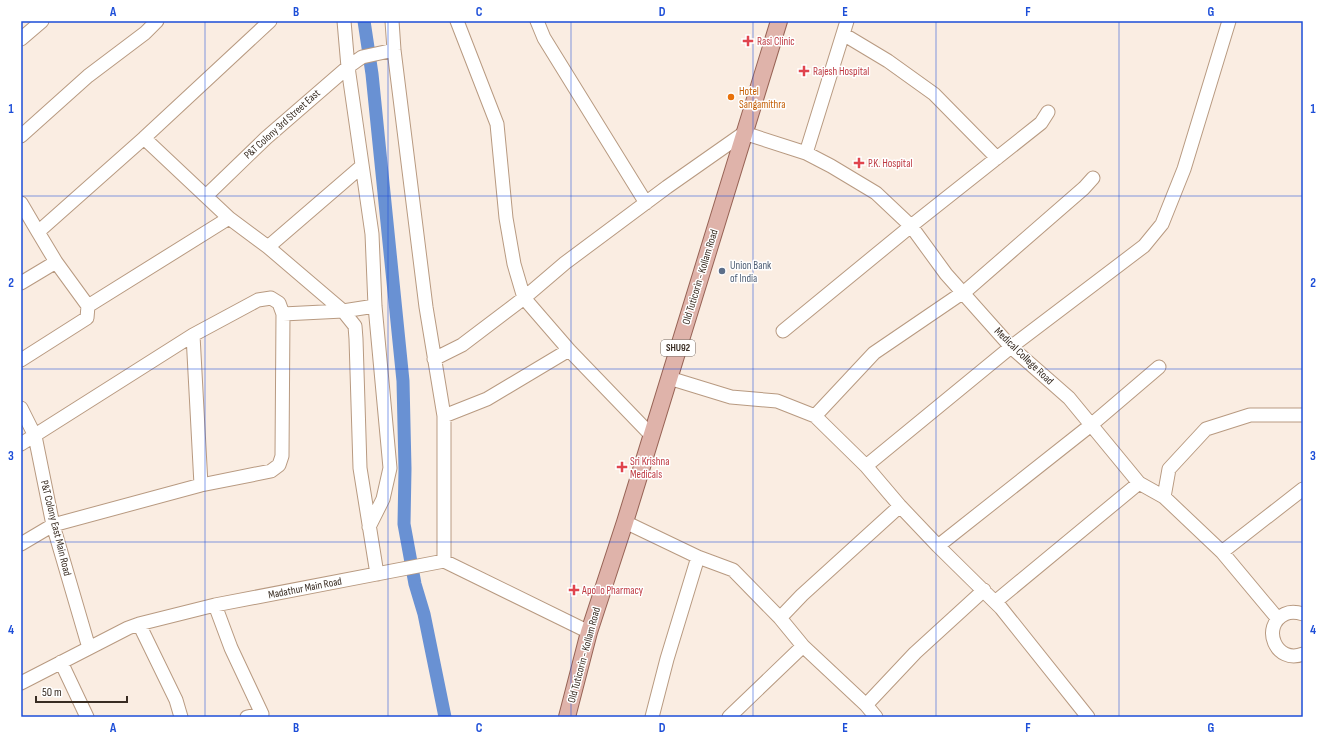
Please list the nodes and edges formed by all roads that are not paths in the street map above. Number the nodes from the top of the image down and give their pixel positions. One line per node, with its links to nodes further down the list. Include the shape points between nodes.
1 (42, 21): 12 (street)
2 (157, 21): 17 (street, via 88,76)
3 (270, 21): 18 (street)
4 (344, 21): 14 (street)
5 (392, 21): 13 (street)
6 (457, 21): 33 (street, via 497,124 506,218 514,264)
7 (537, 21): 24 (street, via 544,38)
8 (779, 21): 16 (main road, Old Tuticorin - Kollam Road / SHU92)
9 (846, 21): 11 (street)
10 (1229, 21): 40 (street, via 1184,169 1162,224 1144,246)
11 (843, 34): 19 (street); 20 (street, via 888,61 934,94)
12 (21, 39)
13 (394, 50): 14 (street, P&T Colony 3rd Street East, via 362,57); 42 (street)
14 (348, 67): 21 (street); 23 (street, P&T Colony 3rd Street East, via 266,138)
15 (1048, 112): 20 (street, via 1041,123)
16 (744, 133): 19 (street, Medical College Road); 24 (street); 45 (main road, Old Tuticorin - Kollam Road / SHU92)
17 (21, 136)
18 (144, 138): 23 (street); 28 (street)
19 (806, 153): 27 (street, Medical College Road, via 876,192)
20 (997, 158): 27 (street)
21 (362, 166): 29 (street); 35 (street, via 372,234)
22 (1093, 178): 32 (street)
23 (206, 196): 26 (street)
24 (646, 202): 33 (street, via 565,263)
25 (21, 203): 28 (street)
26 (229, 218): 29 (street); 34 (street)
27 (911, 226): 32 (street, Medical College Road); 38 (street)
28 (38, 232): 30 (street)
29 (268, 247): 36 (street)
30 (56, 262): 31 (street); 34 (street)
31 (21, 283)
32 (963, 293): 40 (street, Medical College Road); 49 (street, via 874,353)
33 (524, 298): 41 (street); 42 (street, via 462,345)
34 (88, 306): 43 (street, via 87,318)
35 (375, 306): 36 (street); 62 (street, via 390,468 383,499)
36 (343, 311): 37 (street); 62 (street, via 355,326 360,468)
37 (283, 314): 39 (street, via 279,303 271,298 258,300); 56 (street, via 282,456 279,465 272,471)
38 (783, 331)
39 (193, 335): 52 (street); 56 (street)
40 (1011, 346): 50 (street, Medical College Road, via 1069,398); 54 (street)
41 (569, 350): 48 (street, via 487,399); 51 (street)
42 (434, 359): 48 (street)
43 (21, 360)
44 (1159, 367): 50 (street)
45 (669, 378): 49 (street, via 731,397 777,402); 51 (main road, Old Tuticorin - Kollam Road / SHU92)
46 (21, 408): 52 (street, P&T Colony East Main Road)
47 (1303, 415): 58 (street, via 1250,415 1206,430 1169,469)
48 (444, 416): 67 (street)
49 (815, 416): 54 (street)
50 (1091, 425): 55 (street, Medical College Road); 64 (street)
51 (651, 435): 60 (main road, Old Tuticorin - Kollam Road / SHU92)
52 (35, 436): 53 (street); 61 (street, P&T Colony East Main Road)
53 (21, 444)
54 (866, 466): 59 (street)
55 (1139, 483): 58 (street, Medical College Road); 70 (street)
56 (201, 485): 61 (street)
57 (1303, 489): 65 (street)
58 (1164, 497): 65 (street, Medical College Road)
59 (900, 506): 64 (street); 73 (street)
60 (625, 522): 66 (street); 76 (main road, Old Tuticorin - Kollam Road / SHU92)
61 (53, 525): 63 (street); 78 (street, P&T Colony East Main Road)
62 (369, 527): 68 (street)
63 (21, 544)
64 (938, 546): 69 (street)
65 (1222, 552): 74 (street, Medical College Road)
66 (698, 558): 73 (street, via 733,570); 87 (street)
67 (444, 561): 68 (street, Madathur Main Road); 76 (street)
68 (380, 573): 71 (street, Madathur Main Road)
69 (984, 590): 70 (street); 82 (street, via 915,653)
70 (995, 602): 90 (street)
71 (214, 605): 75 (street, Madathur Main Road); 85 (street, via 262,714)
72 (1303, 614): 74 (street, via 1289,612)
73 (780, 618): 77 (street)
74 (1278, 619): 79 (street, via 1272,636 1277,647 1287,655)
75 (139, 624): 78 (street, Madathur Main Road); 84 (street, via 176,700)
76 (589, 632): 86 (main road, Old Tuticorin - Kollam Road / SHU92)
77 (803, 646): 82 (street); 88 (street)
78 (89, 648): 80 (street, Madathur Main Road)
79 (1303, 654)
80 (61, 662): 81 (street, Madathur Main Road); 83 (street)
81 (21, 683)
82 (866, 705): 89 (street)
83 (87, 717)
84 (181, 717)
85 (247, 717)
86 (567, 717)
87 (652, 717)
88 (729, 717)
89 (876, 717)
90 (1088, 717)

